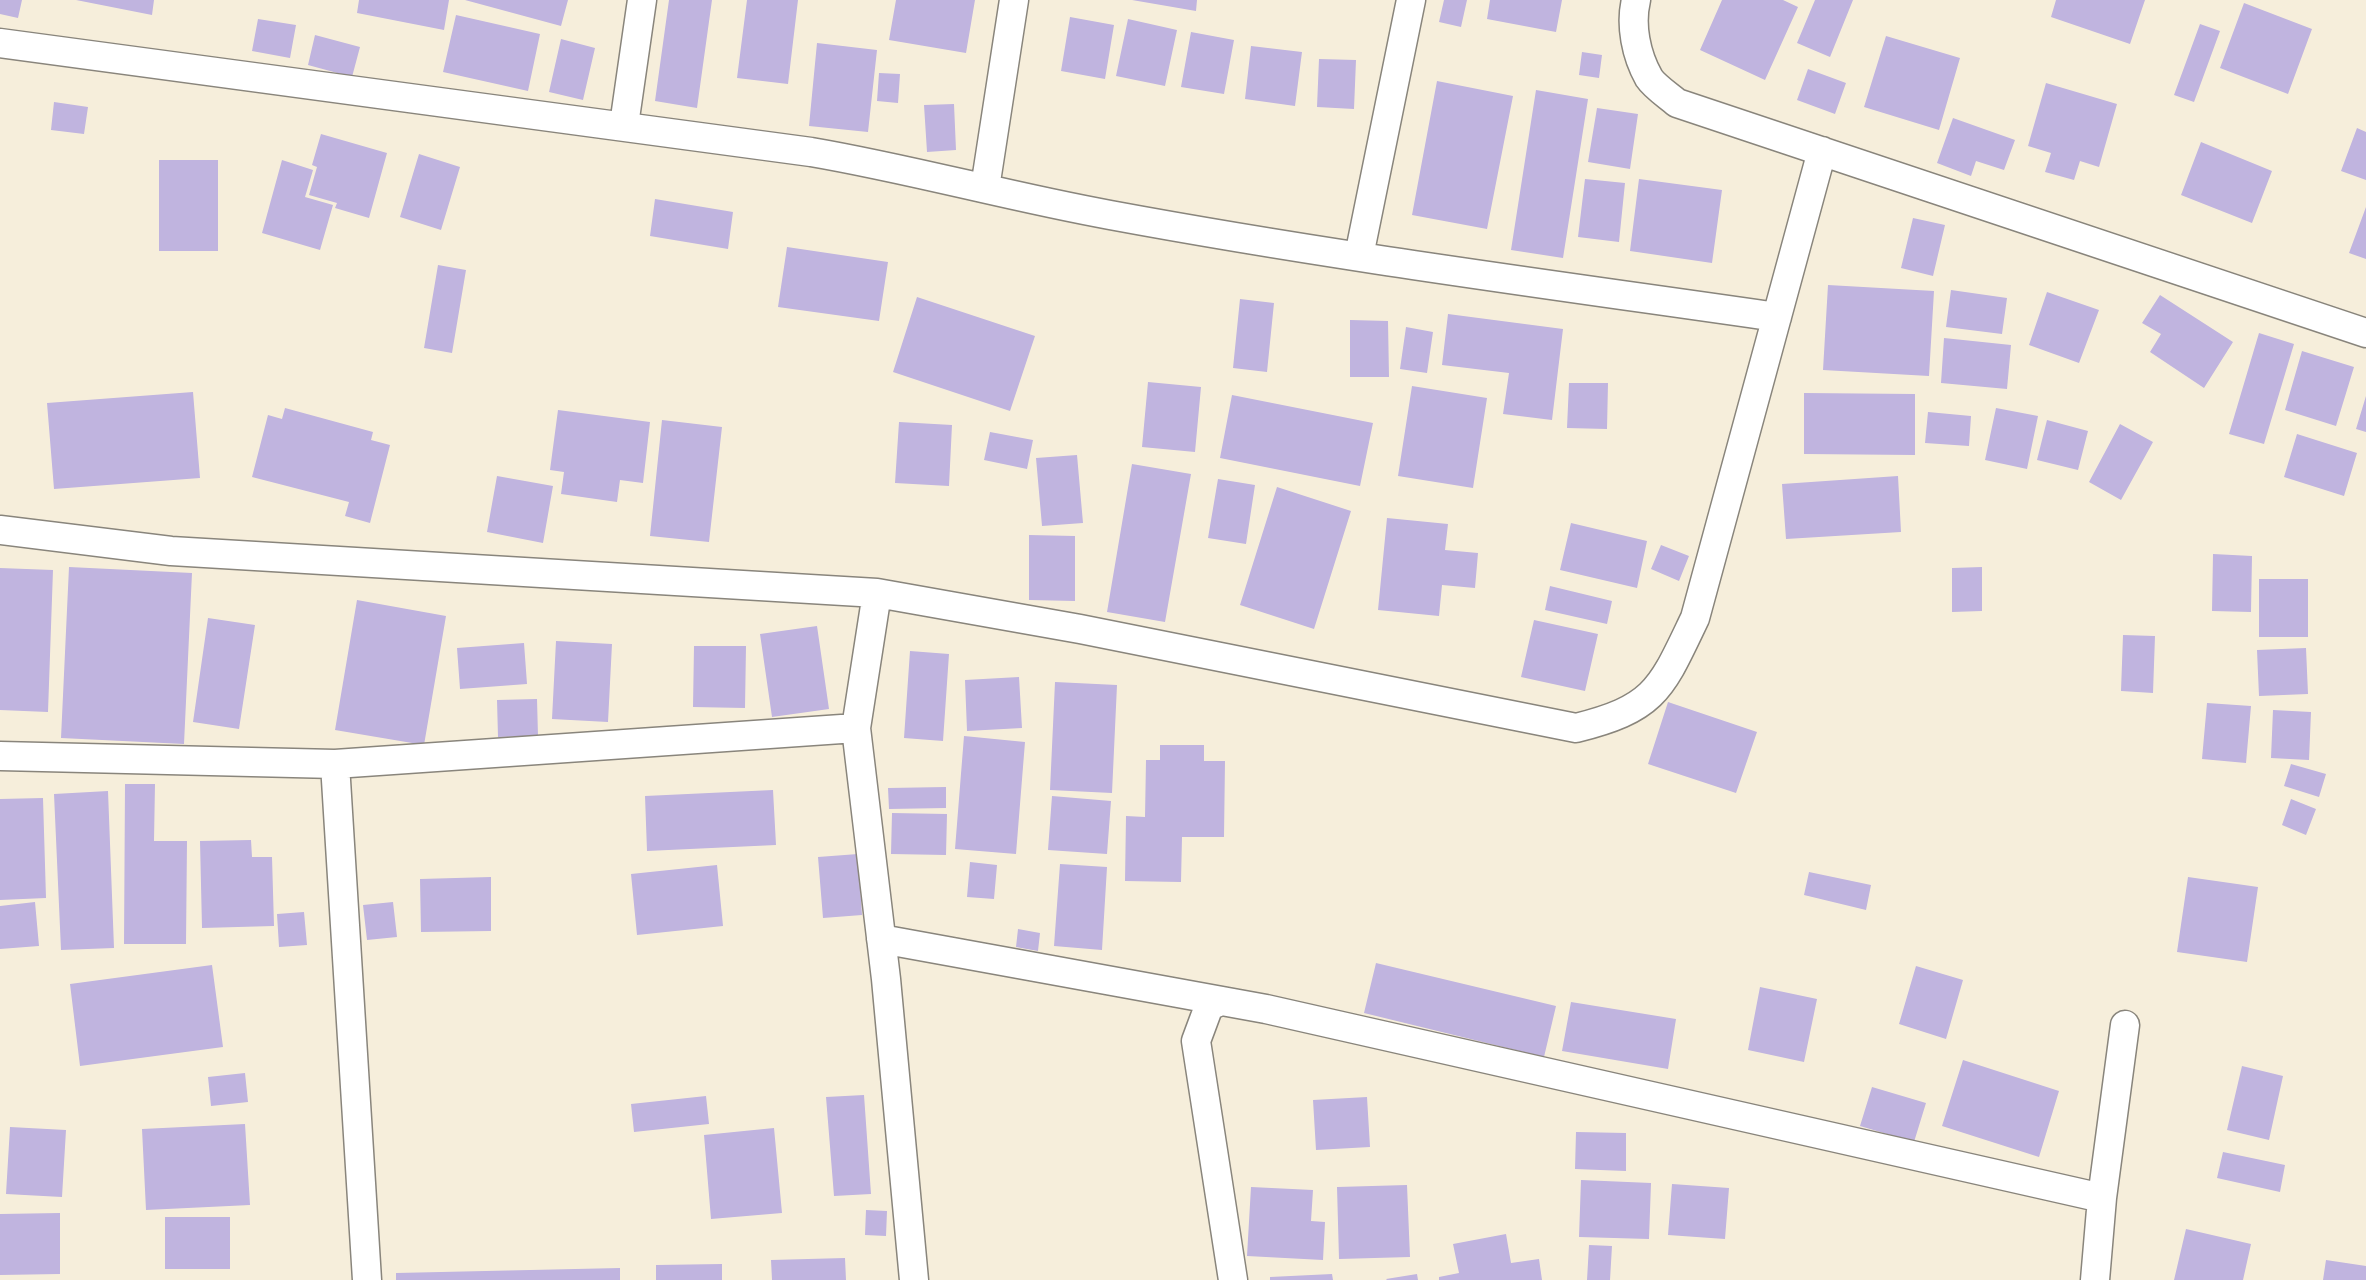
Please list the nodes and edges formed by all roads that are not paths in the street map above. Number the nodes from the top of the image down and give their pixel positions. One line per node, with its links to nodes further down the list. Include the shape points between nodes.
1 (642, 0): 6 (street)
2 (1014, 0): 8 (street)
3 (1411, 0): 9 (street)
4 (1636, 0): 7 (street, via 1632,17 1637,46 1650,79 1677,103)
5 (0, 43): 6 (street)
6 (624, 125): 8 (street, via 858,160)
7 (1822, 152): 10 (street); 11 (street)
8 (985, 188): 9 (street, via 1108,215)
9 (1359, 256): 10 (street)
10 (1776, 317): 13 (street, via 1695,618 1666,679 1642,704 1614,719 1576,728 1080,629)
11 (2366, 333)
12 (0, 531): 13 (street, via 171,551)
13 (877, 593): 14 (street)
14 (856, 728): 16 (street); 17 (street)
15 (0, 756): 16 (street)
16 (334, 764): 21 (street)
17 (881, 939): 18 (street); 22 (street)
18 (1221, 1001): 20 (street); 23 (street, via 1209,1006 1196,1041)
19 (2125, 1024): 20 (street)
20 (2102, 1198): 24 (street)
21 (367, 1280)
22 (914, 1280)
23 (1233, 1280)
24 (2095, 1280)

